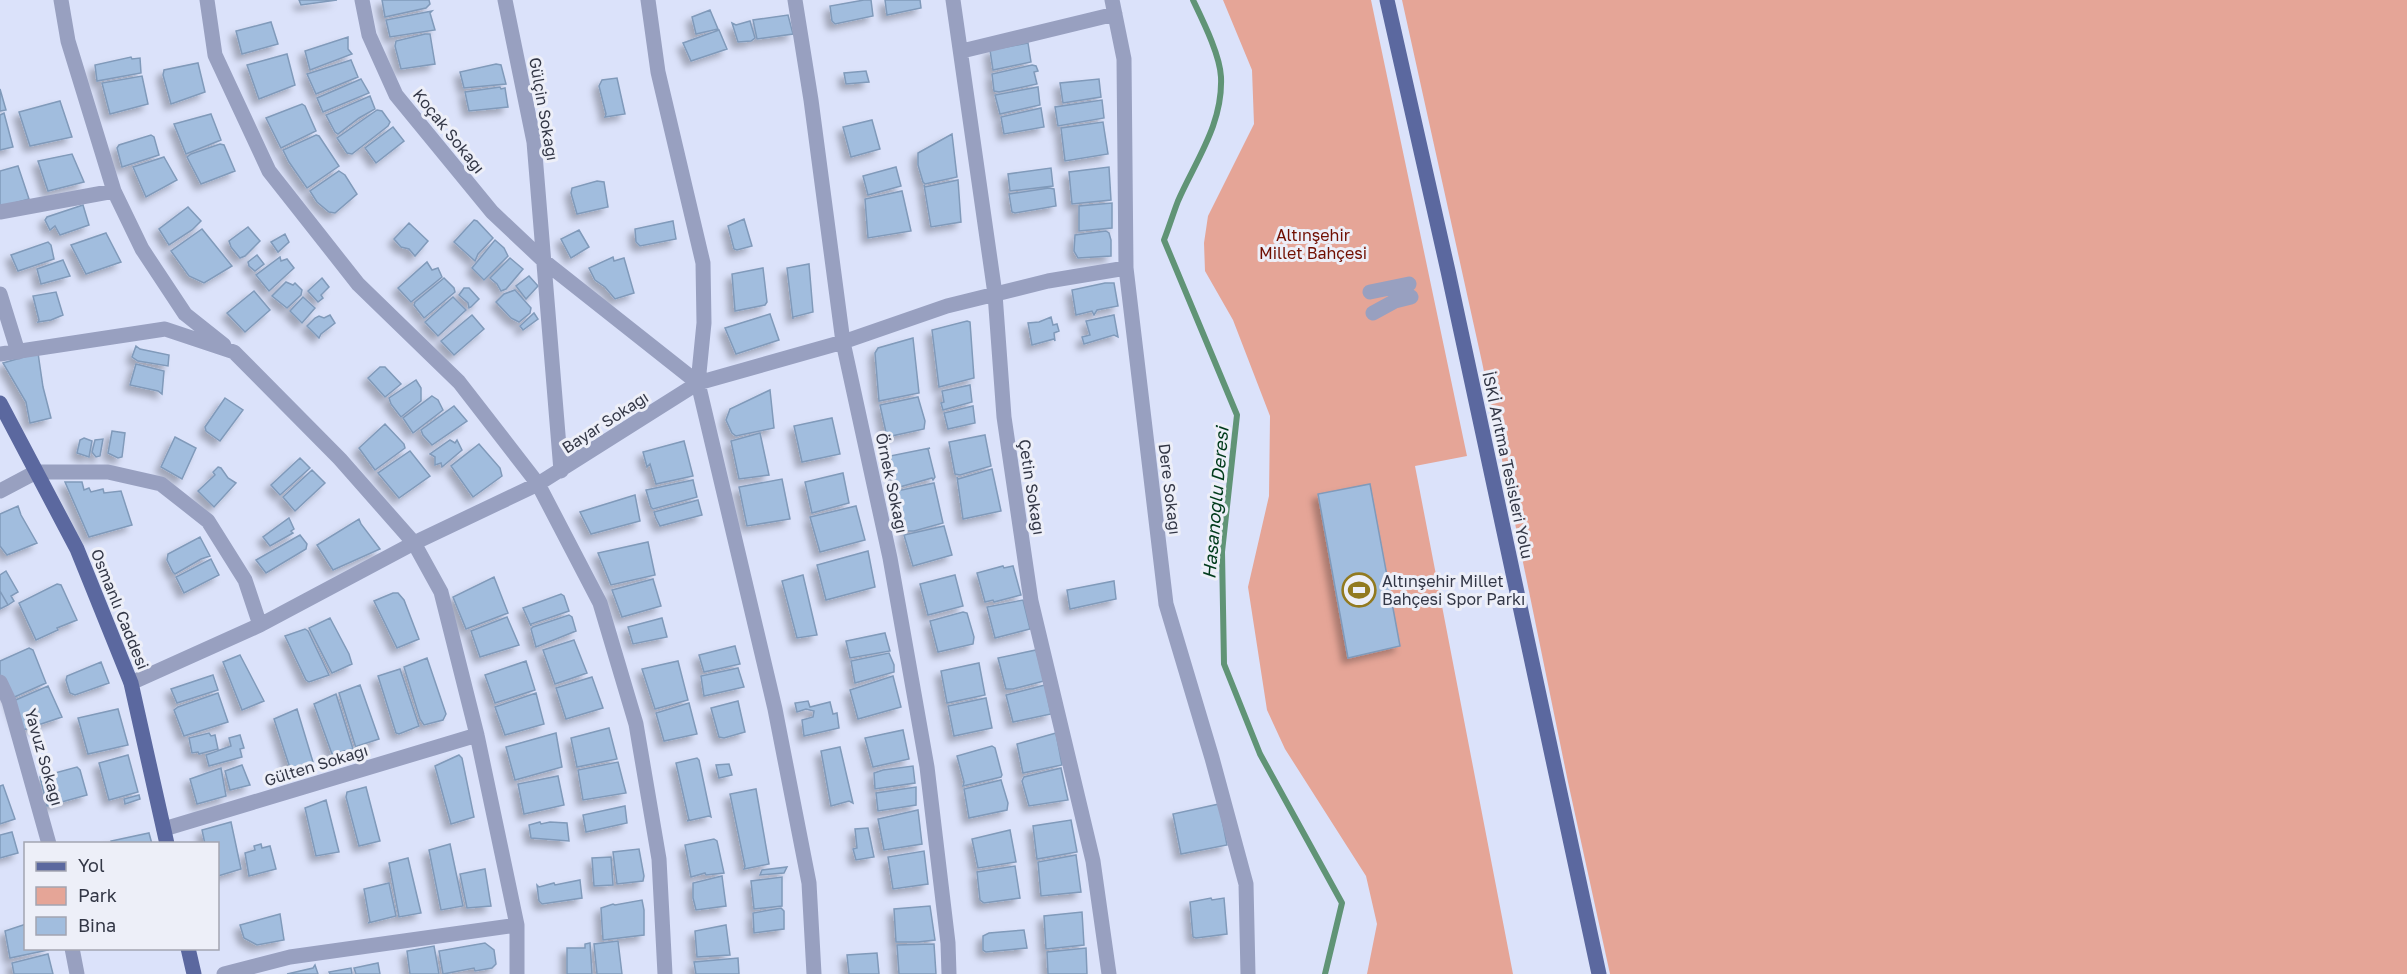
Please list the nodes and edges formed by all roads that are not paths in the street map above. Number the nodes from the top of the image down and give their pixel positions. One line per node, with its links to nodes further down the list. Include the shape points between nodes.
1 (61, 0): 11 (street, via 68,41)
2 (207, 0): 27 (street, via 215,55 269,171 358,284 459,382)
3 (362, 0): 13 (street, Koçak Sokağı, via 369,35 396,95 492,212)
4 (505, 0): 13 (street, Gülçin Sokağı, via 534,142)
5 (648, 0): 23 (street, via 658,72 703,263 704,323)
6 (795, 0): 19 (street, Örnek Sokağı)
7 (953, 0): 10 (street, Çetin Sokağı)
8 (1387, 0): 48 (main road, İSKİ Arıtma Tesisleri Yolu)
9 (1114, 7): 10 (street); 14 (street, Dere Sokağı, via 1124,59)
10 (962, 51): 17 (street, Çetin Sokağı)
11 (114, 191): 12 (street); 21 (street, via 141,249 185,314)
12 (0, 212)
13 (545, 262): 23 (street, Koçak Sokağı); 25 (street, Gülçin Sokağı)
14 (1126, 268): 17 (street, Bayar Sokağı); 47 (street, Dere Sokağı, via 1166,604 1246,884)
15 (1370, 292): 18 (street, via 1410,291)
16 (0, 294): 20 (street)
17 (995, 294): 19 (street, Bayar Sokağı, via 947,306); 46 (street, Çetin Sokağı, via 1004,417 1031,601 1093,861)
18 (1373, 313)
19 (843, 342): 23 (street, Bayar Sokağı); 45 (street, Örnek Sokağı, via 890,558 927,768)
20 (18, 352): 21 (street, via 165,329); 22 (street)
21 (234, 352): 29 (street, via 340,459)
22 (0, 354)
23 (698, 383): 25 (street, Bayar Sokağı); 44 (street, via 775,709 809,883)
24 (0, 403): 26 (main road, Osmanlı Caddesi)
25 (561, 471): 27 (street, Bayar Sokağı)
26 (36, 472): 28 (street); 30 (street, via 108,472 161,484 208,521 245,580); 32 (main road, Osmanlı Caddesi, via 76,549)
27 (538, 484): 29 (street, Bayar Sokağı); 43 (street, via 600,603 636,724 659,858)
28 (0, 491)
29 (414, 543): 30 (street, Bayar Sokağı); 33 (street, via 441,592)
30 (260, 625): 32 (street, Bayar Sokağı)
31 (0, 682): 35 (street, Yavuz Sokağı, via 9,701)
32 (130, 683): 34 (main road, Osmanlı Caddesi)
33 (477, 735): 34 (street, Gülten Sokağı); 36 (street)
34 (166, 836)
35 (49, 842)
36 (517, 925): 41 (street, via 290,957); 42 (street)
37 (72, 950): 39 (street)
38 (188, 950): 40 (main road)
39 (76, 974)
40 (194, 974)
41 (224, 974)
42 (517, 974)
43 (665, 974)
44 (814, 974)
45 (950, 974)
46 (1109, 974)
47 (1248, 974)
48 (1599, 974)

